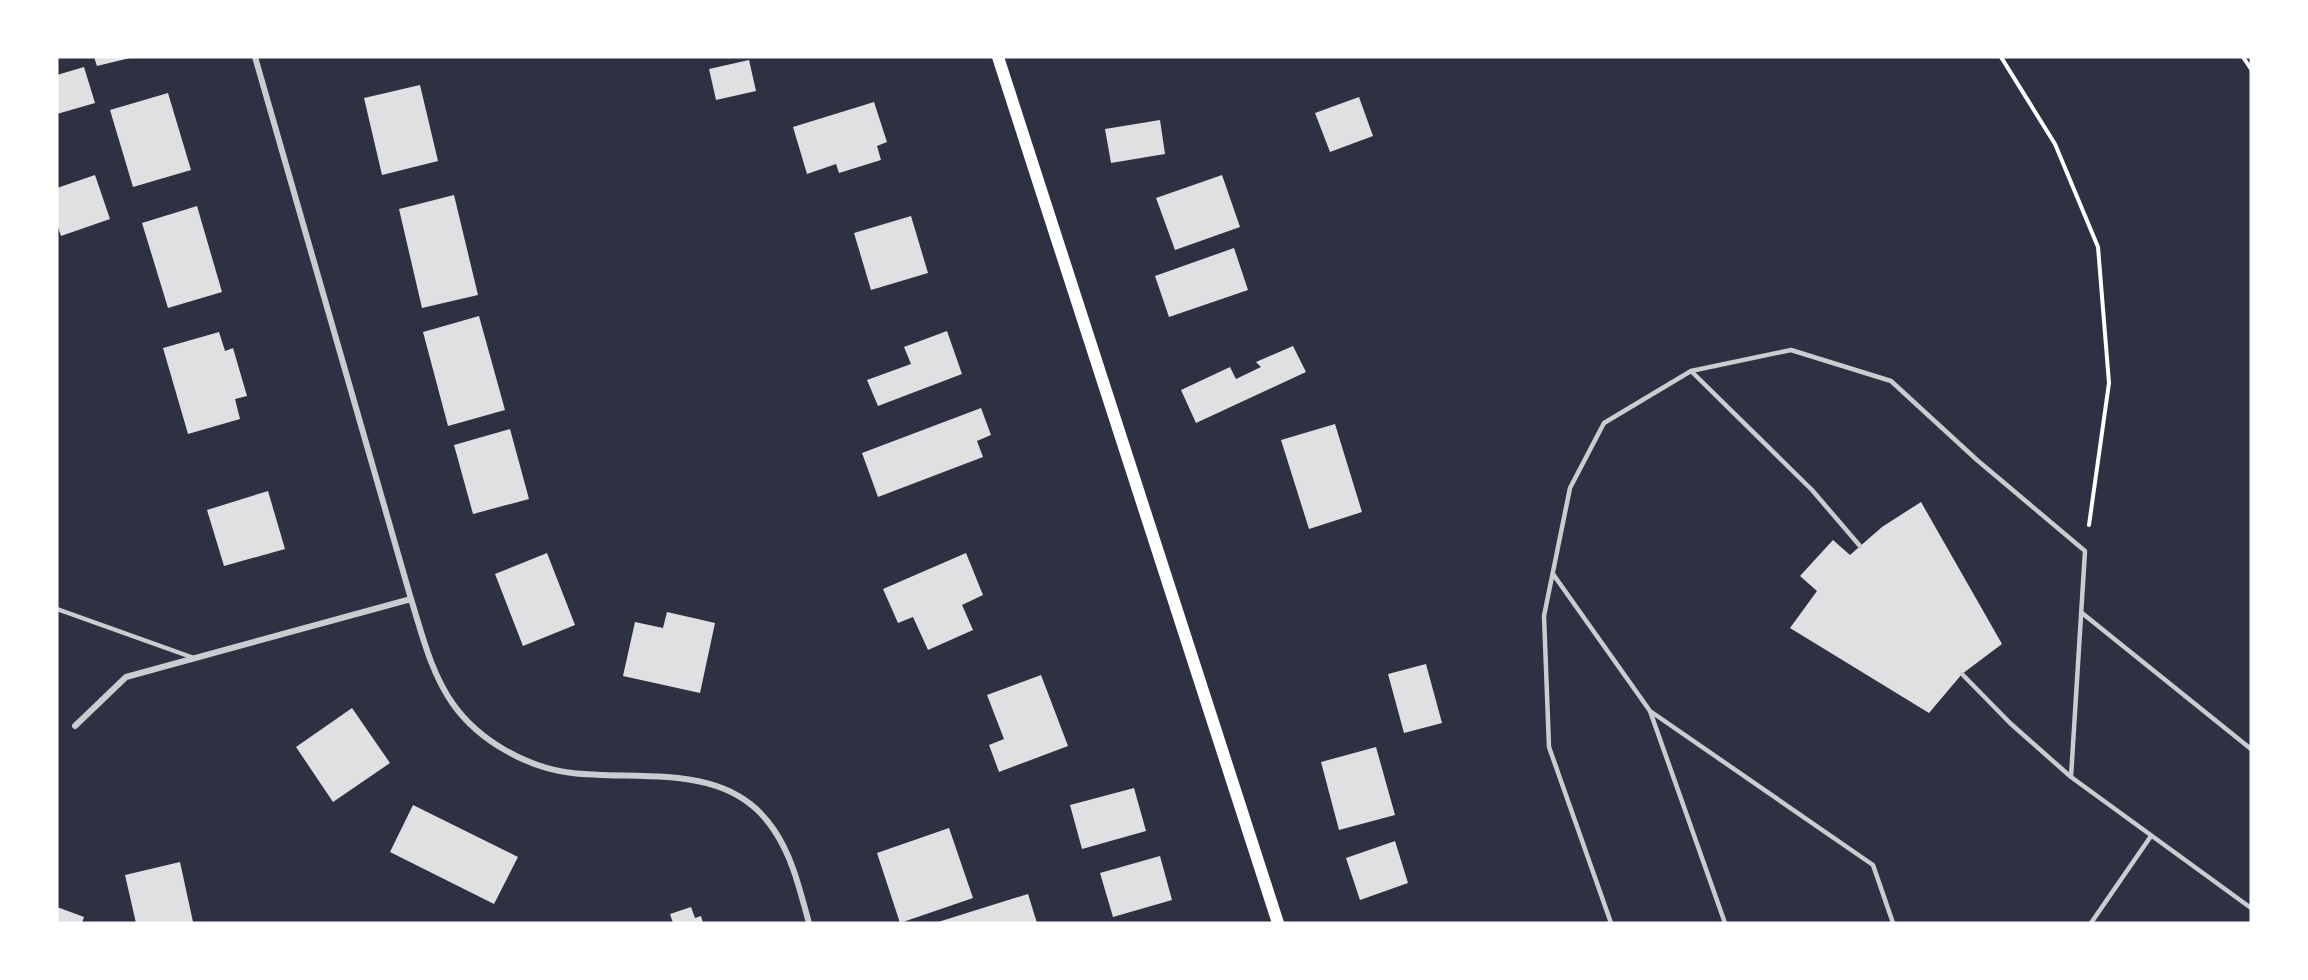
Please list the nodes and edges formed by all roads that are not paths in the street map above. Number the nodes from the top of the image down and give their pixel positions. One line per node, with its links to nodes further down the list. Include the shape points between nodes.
1 (255, 57): 6 (street)
2 (998, 57): 18 (main road)
3 (1691, 371): 4 (lane, via 1812,490); 5 (lane, via 1604,423 1570,488); 8 (lane, via 1791,350 1891,381 1977,460 2085,550)
4 (1860, 546)
5 (1553, 574): 11 (lane); 19 (lane, via 1544,616 1549,747)
6 (411, 599): 9 (street); 17 (street, via 436,675 454,705 482,734 541,767 572,773 683,777 719,786 748,802 773,828 790,858)
7 (57, 609): 9 (lane)
8 (2082, 613): 13 (lane); 14 (lane)
9 (194, 658): 12 (street, via 126,676)
10 (1962, 674): 14 (lane)
11 (1650, 711): 20 (lane); 21 (lane, via 1873,865)
12 (75, 726)
13 (2251, 749)
14 (2071, 777): 15 (lane)
15 (2151, 836): 16 (lane); 22 (lane)
16 (2251, 909)
17 (809, 923)
18 (1278, 923)
19 (1611, 923)
20 (1725, 923)
21 (1893, 923)
22 (2091, 923)

